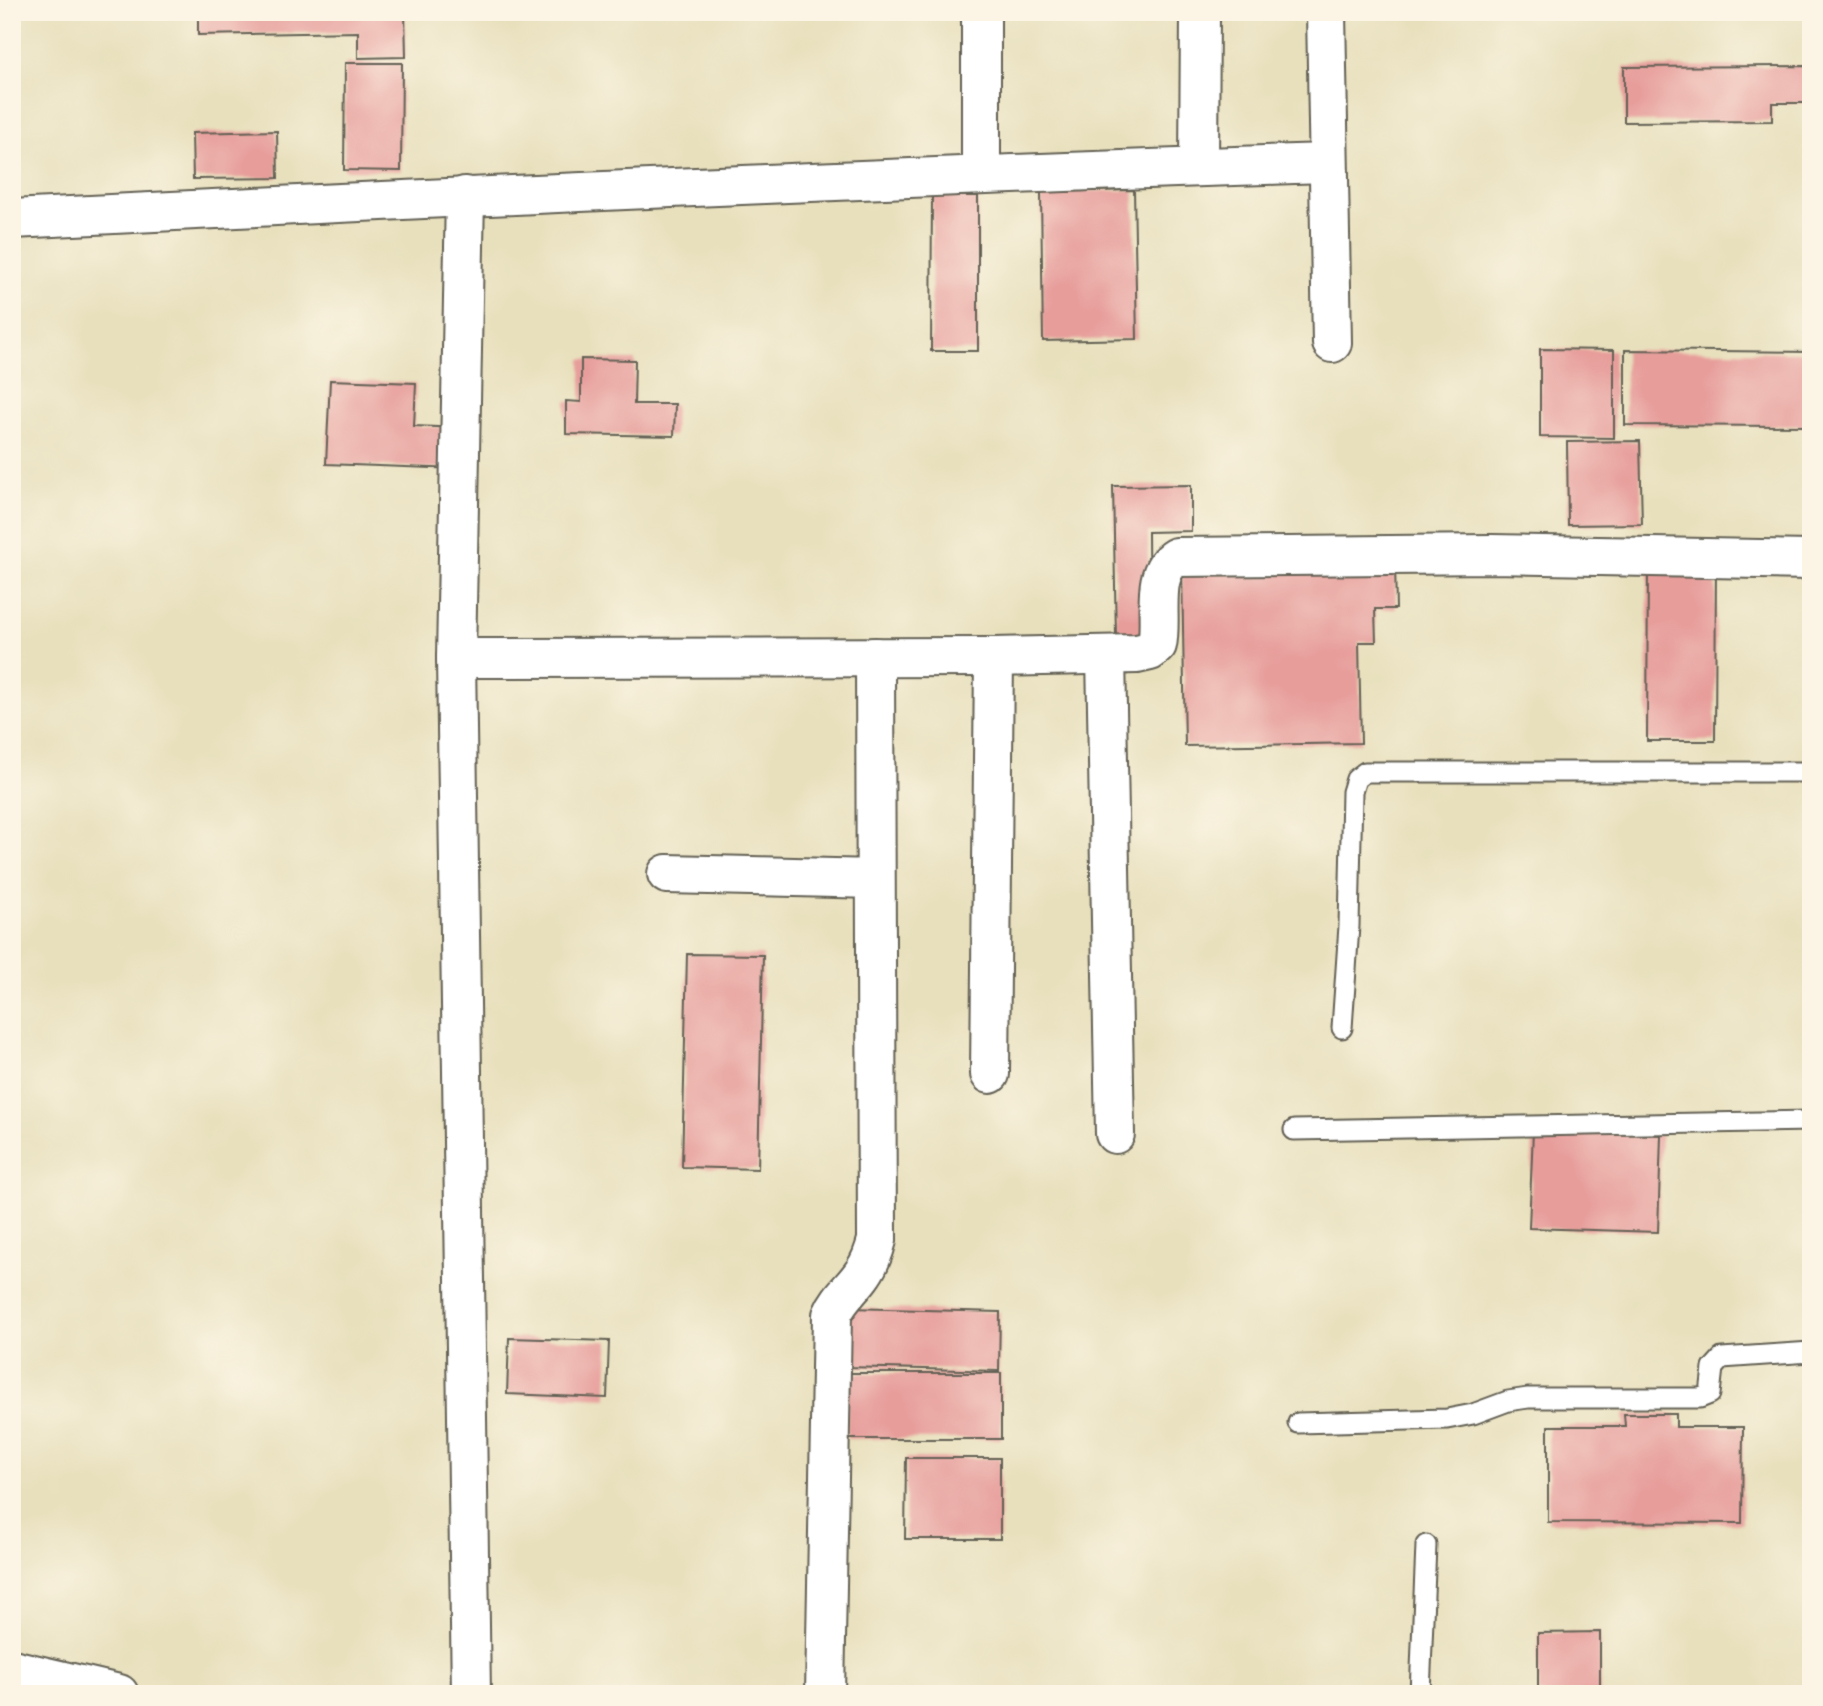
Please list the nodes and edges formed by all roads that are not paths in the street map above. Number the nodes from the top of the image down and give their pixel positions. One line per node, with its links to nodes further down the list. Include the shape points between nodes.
1 (981, 12): 6 (street)
2 (1200, 12): 5 (street)
3 (1325, 12): 4 (street)
4 (1326, 163): 5 (street); 9 (street)
5 (1199, 167): 6 (street)
6 (981, 174): 7 (street)
7 (465, 196): 8 (street); 14 (street)
8 (12, 219)
9 (1332, 343)
10 (1811, 560): 11 (street, via 1492,554 1176,557 1161,574 1157,645 1137,654)
11 (1106, 655): 13 (street); 22 (street)
12 (874, 657): 13 (street); 14 (street); 17 (street)
13 (994, 657): 19 (street)
14 (456, 658): 28 (street)
15 (1811, 772): 18 (lane, via 1365,772 1356,779 1352,792)
16 (667, 874): 17 (street)
17 (875, 879): 29 (street, via 877,1240 863,1273 832,1315)
18 (1342, 1028)
19 (990, 1074)
20 (1811, 1121): 21 (lane)
21 (1294, 1130)
22 (1115, 1134)
23 (1811, 1352): 24 (lane, via 1722,1358 1713,1368 1710,1394 1700,1398 1528,1398 1447,1419)
24 (1297, 1423)
25 (1426, 1545): 30 (lane)
26 (12, 1669): 27 (street)
27 (119, 1694)
28 (471, 1694)
29 (825, 1694)
30 (1420, 1694)

